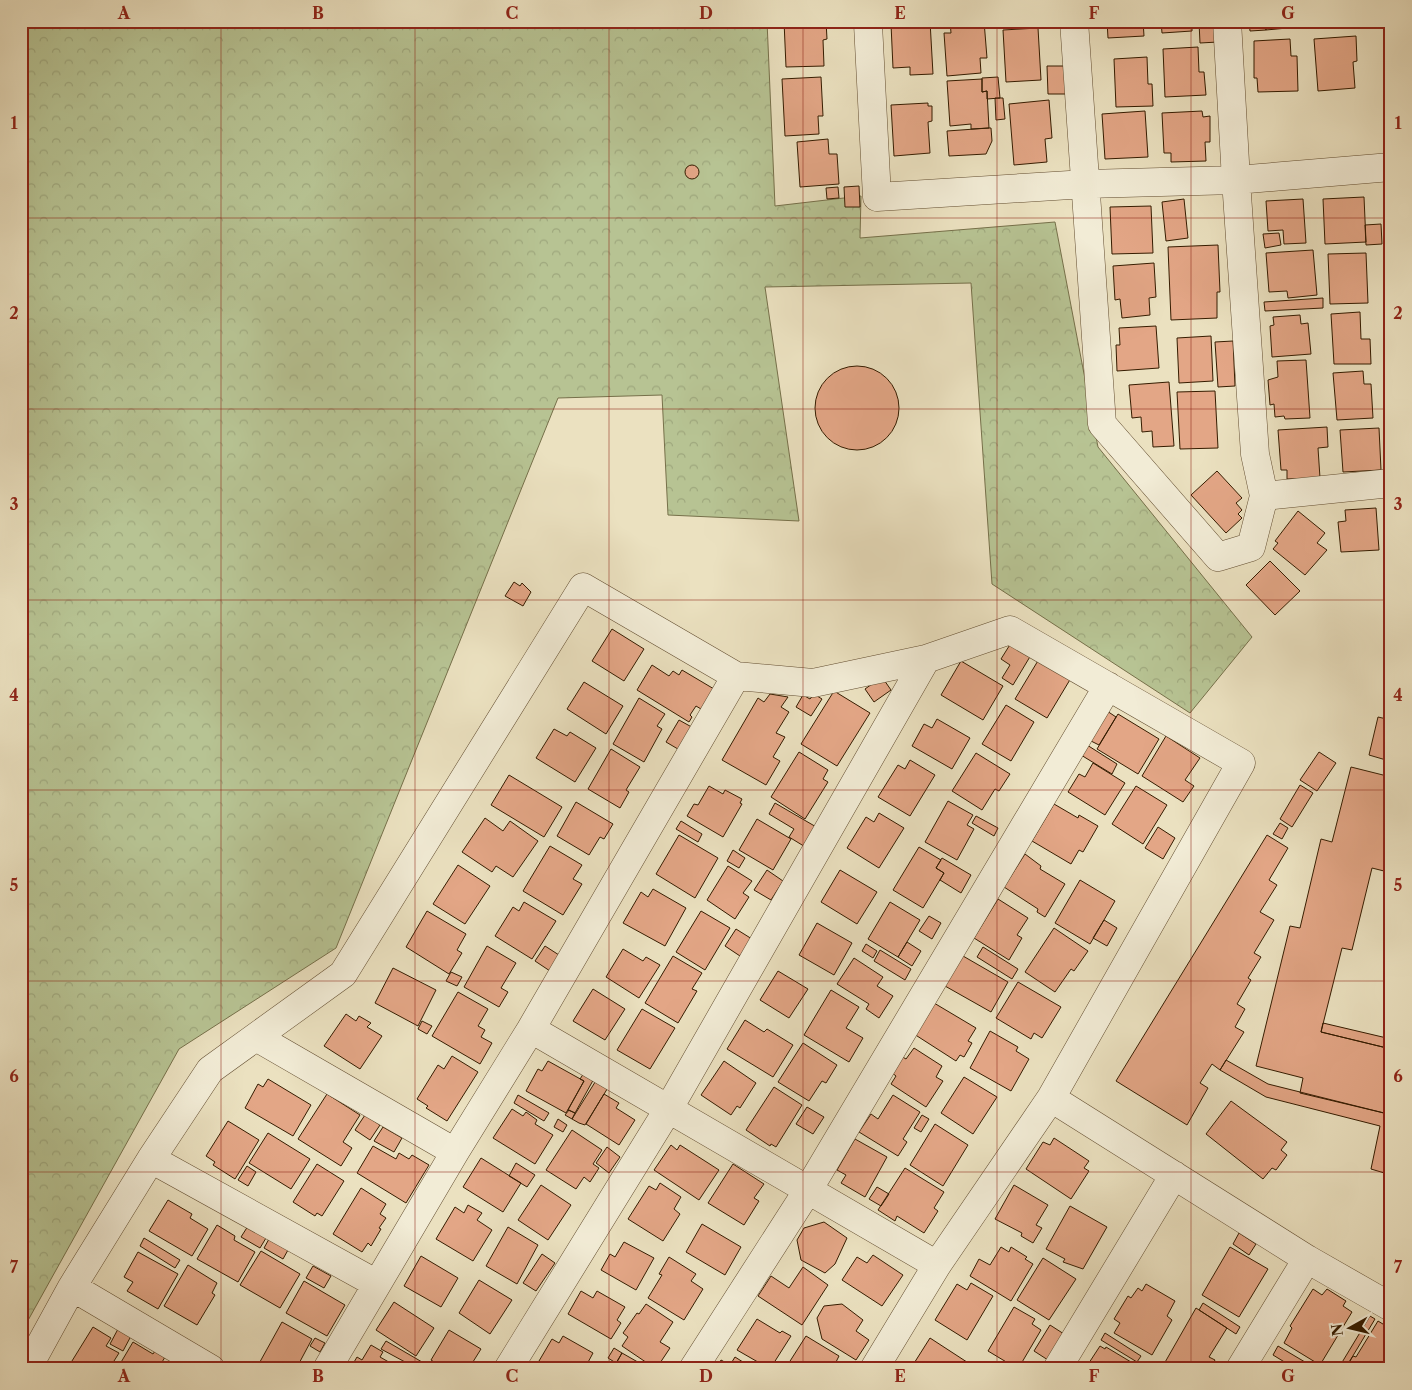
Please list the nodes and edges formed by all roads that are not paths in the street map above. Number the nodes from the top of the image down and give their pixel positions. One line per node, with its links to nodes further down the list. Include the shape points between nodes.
1 (871, 21): 6 (street, via 868,24 877,196)
2 (1074, 21): 6 (street)
3 (1227, 21): 5 (street)
4 (1391, 167): 5 (street)
5 (1236, 180): 6 (street); 8 (street, via 1255,454)
6 (1086, 184): 8 (street, via 1102,424 1218,556 1251,548)
7 (1391, 484): 8 (street)
8 (1264, 496)
9 (926, 659): 10 (street, via 813,683); 11 (street, via 1010,630); 15 (street)
10 (736, 676): 12 (street); 13 (street, via 583,587 343,974)
11 (1108, 686): 14 (street, via 1241,763); 19 (street)
12 (531, 1028): 15 (street); 16 (street)
13 (256, 1037): 16 (street); 17 (street, via 210,1070)
14 (1051, 1098): 18 (street); 21 (street)
15 (669, 1108): 19 (street); 28 (street)
16 (455, 1152): 22 (street)
17 (151, 1159): 22 (street); 23 (street)
18 (1174, 1175): 20 (street); 31 (street)
19 (808, 1190): 21 (street); 29 (street)
20 (1307, 1259): 24 (street); 32 (street)
21 (936, 1265): 30 (street)
22 (377, 1284): 27 (street)
23 (72, 1287): 25 (street); 26 (street)
24 (1391, 1307)
25 (27, 1369)
26 (211, 1369)
27 (327, 1369)
28 (508, 1369)
29 (693, 1369)
30 (874, 1369)
31 (1058, 1369)
32 (1240, 1369)

